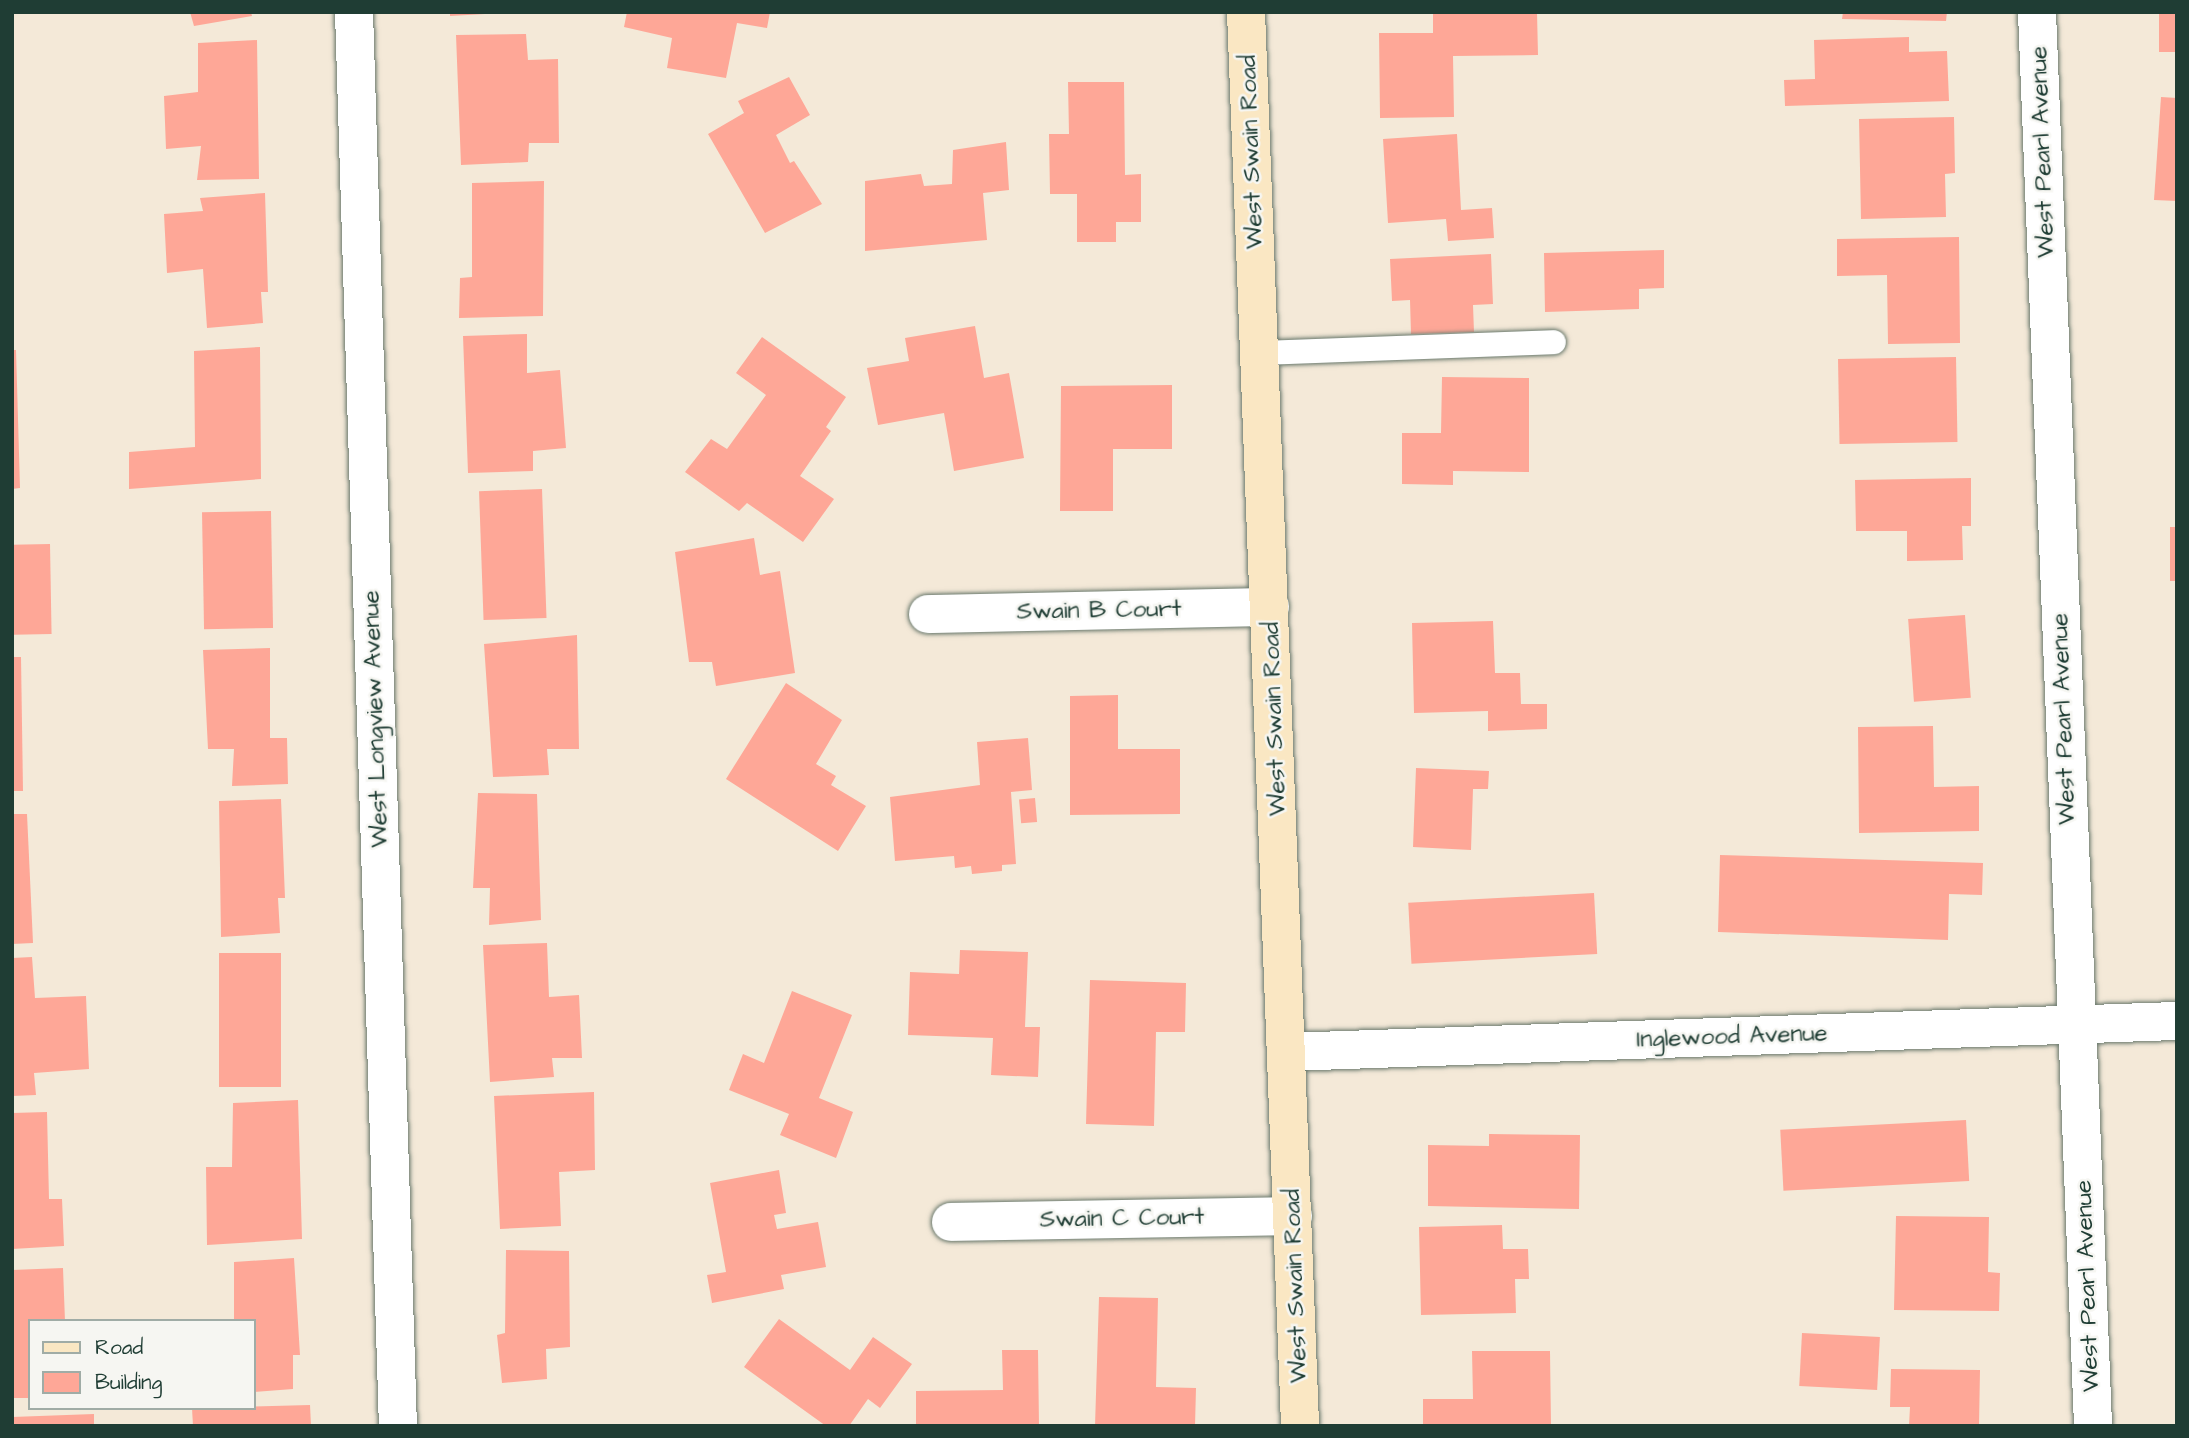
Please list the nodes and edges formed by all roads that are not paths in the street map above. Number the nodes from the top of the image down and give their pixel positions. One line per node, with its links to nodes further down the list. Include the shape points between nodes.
1 (354, 12): 13 (street, West Longview Avenue)
2 (1246, 12): 5 (main road, West Swain Road)
3 (2037, 12): 9 (street, West Pearl Avenue)
4 (1554, 342): 5 (lane)
5 (1260, 353): 6 (main road, West Swain Road)
6 (1270, 607): 7 (street, Swain B Court); 10 (main road, West Swain Road)
7 (928, 614)
8 (2177, 1021): 9 (street, Inglewood Avenue)
9 (2078, 1025): 10 (street, Inglewood Avenue); 15 (street, West Pearl Avenue)
10 (1288, 1052): 11 (main road, West Swain Road)
11 (1293, 1216): 12 (street, Swain C Court); 14 (main road, West Swain Road)
12 (951, 1222)
13 (398, 1426)
14 (1300, 1426)
15 (2093, 1426)

